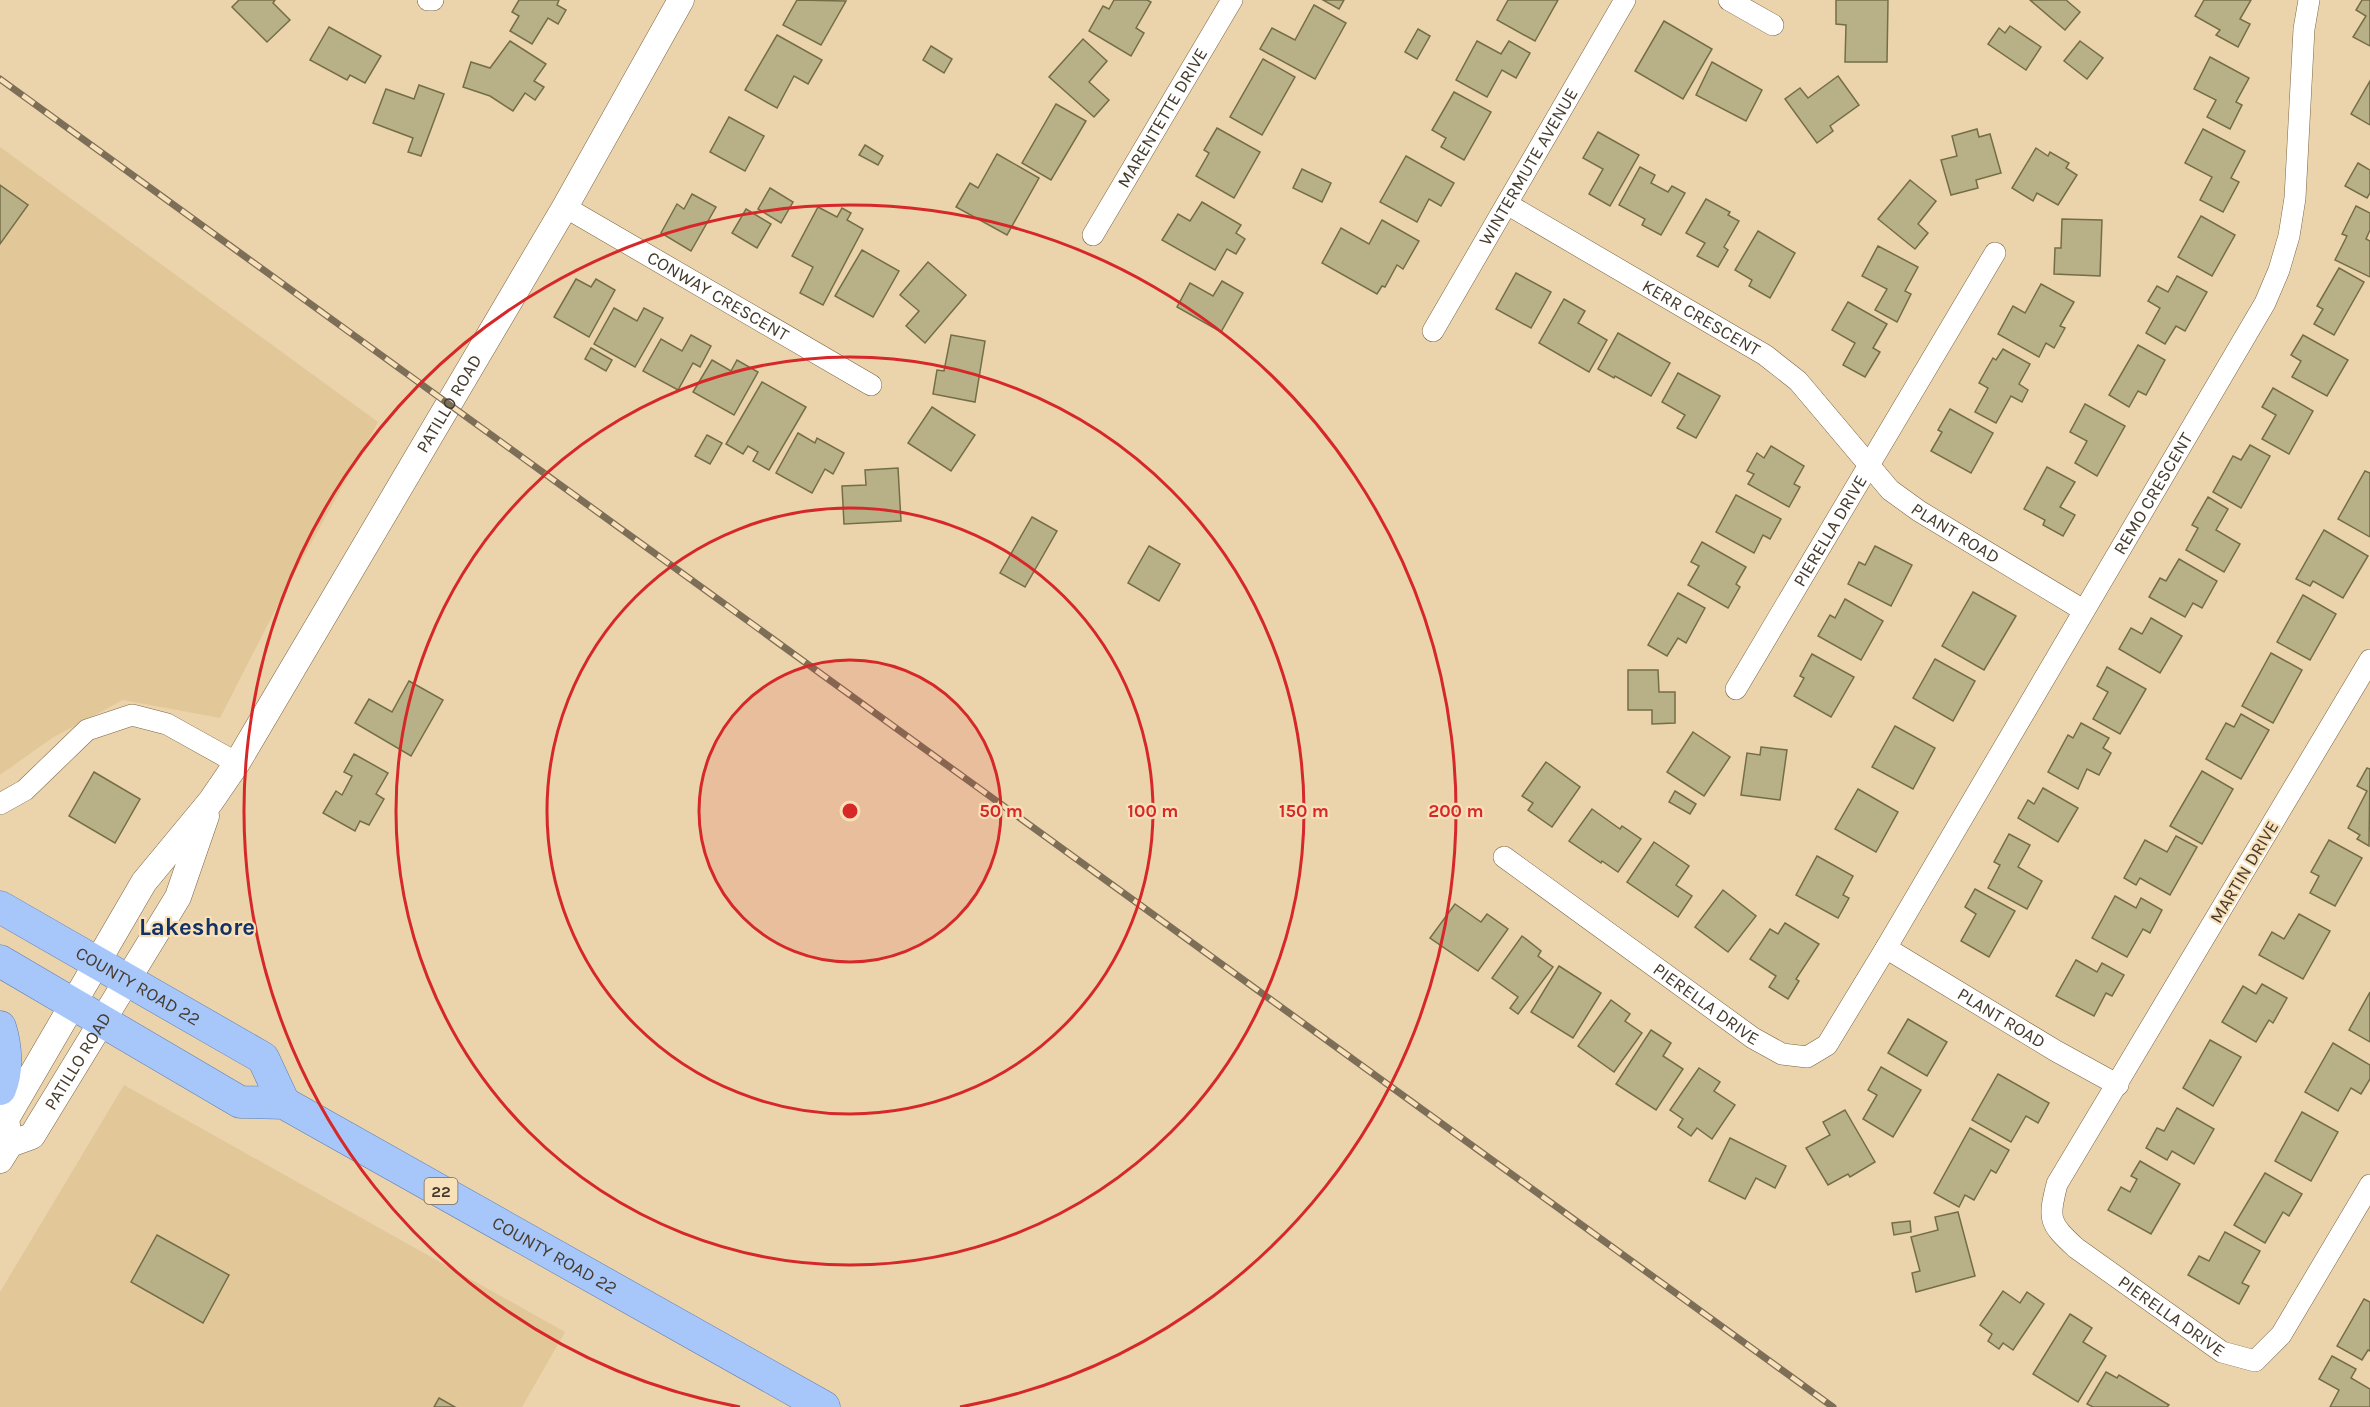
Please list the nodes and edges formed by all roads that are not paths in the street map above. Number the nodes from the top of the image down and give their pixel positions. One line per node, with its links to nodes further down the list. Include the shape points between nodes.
1 (681, 0): 8 (street, PATILLO ROAD)
2 (1232, 0): 9 (street, MARENTETTE DRIVE)
3 (1625, 0): 7 (street, WINTERMUTE AVENUE)
4 (1729, 0): 6 (street)
5 (2309, 0): 14 (street, REMO CRESCENT, via 2295,198 2279,270 2265,303)
6 (1773, 25)
7 (1507, 204): 11 (street, WINTERMUTE AVENUE); 13 (street, KERR CRESCENT, via 1765,355 1798,381)
8 (565, 207): 12 (street, CONWAY CRESCENT); 17 (street, PATILLO ROAD)
9 (1093, 235)
10 (1995, 253): 13 (street)
11 (1433, 332)
12 (871, 385)
13 (1869, 466): 14 (street, PLANT ROAD, via 1890,490 1919,511); 16 (street, PIERELLA DRIVE)
14 (2083, 610): 22 (street, REMO CRESCENT)
15 (2370, 660): 29 (street, MARTIN DRIVE)
16 (1736, 689)
17 (237, 763): 18 (street, PATILLO ROAD); 19 (street, via 167,724 132,715 87,730 25,790)
18 (211, 801): 24 (street, PATILLO ROAD, via 144,882); 25 (street, PATILLO ROAD, via 178,897)
19 (0, 804)
20 (1504, 856): 22 (street, PIERELLA DRIVE, via 1753,1038 1782,1054 1807,1057 1827,1045)
21 (0, 907): 24 (main road, COUNTY ROAD 22)
22 (1886, 948): 29 (street, PLANT ROAD)
23 (0, 961): 26 (main road, COUNTY ROAD 22 / 22)
24 (96, 963): 25 (main road, COUNTY ROAD 22); 26 (street, PATILLO ROAD)
25 (127, 981): 27 (street, PATILLO ROAD); 31 (main road, COUNTY ROAD 22, via 263,1058)
26 (73, 1003): 27 (main road, COUNTY ROAD 22 / 22); 32 (street, PATILLO ROAD, via 6,1119)
27 (102, 1021): 31 (main road, COUNTY ROAD 22 / 22, via 240,1102); 32 (street, PATILLO ROAD, via 32,1136)
28 (0, 1028): 30 (main road, via 6,1075)
29 (2118, 1085): 33 (street, PIERELLA DRIVE, via 2057,1184 2050,1212 2057,1231 2222,1352 2255,1361 2281,1335)
30 (0, 1089)
31 (284, 1103): 34 (main road, COUNTY ROAD 22 / 22)
32 (5, 1152)
33 (2370, 1185)
34 (824, 1407)

